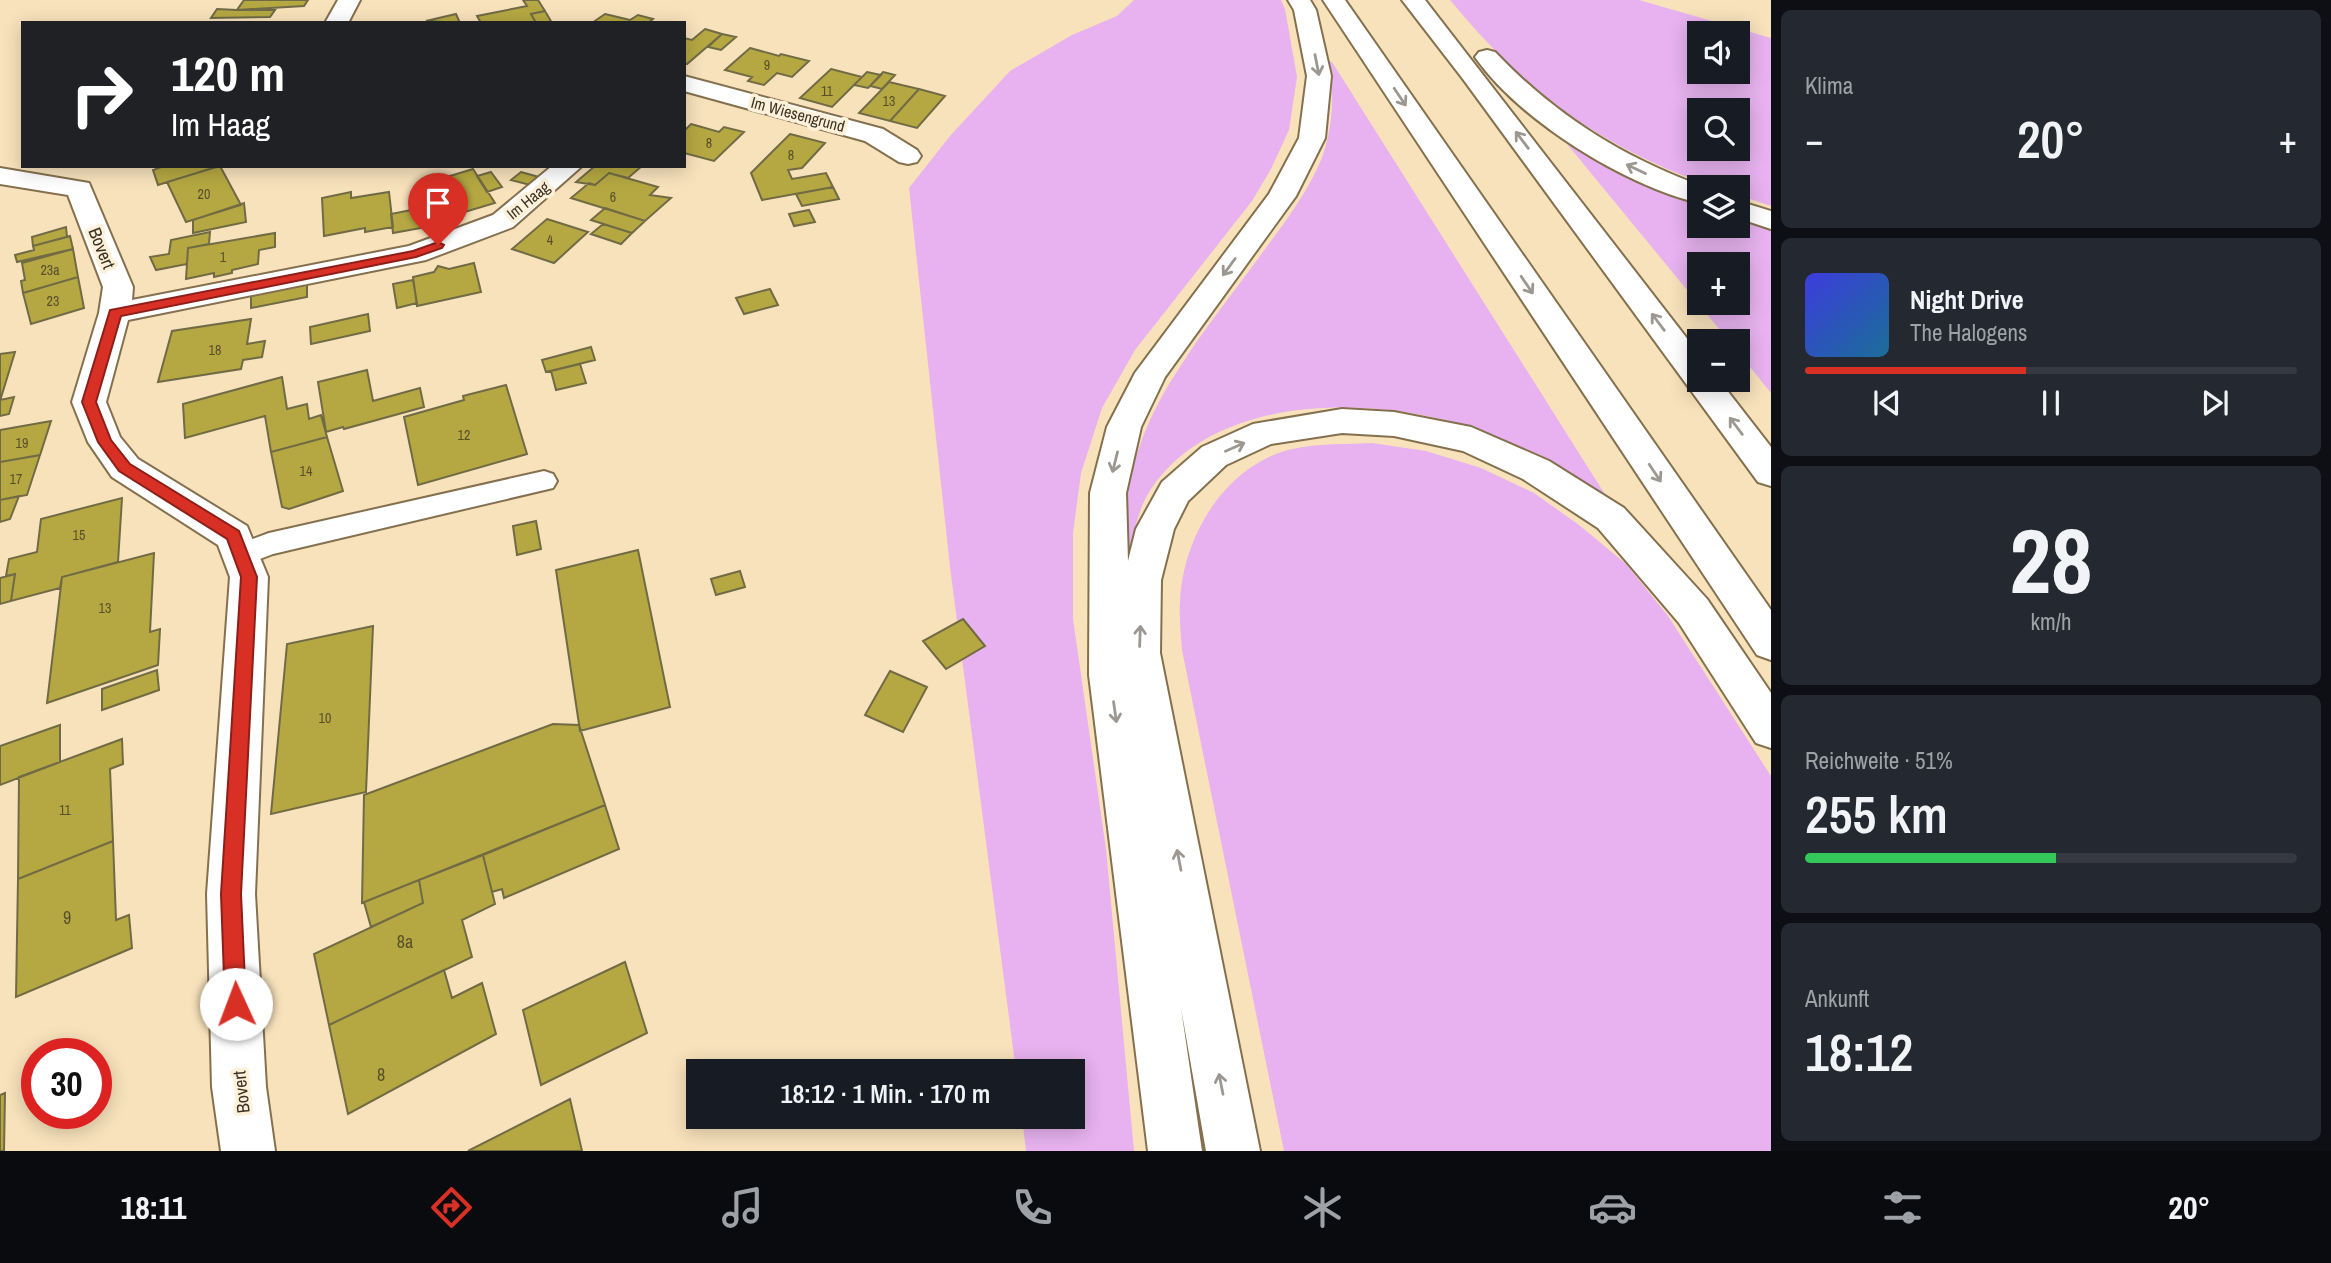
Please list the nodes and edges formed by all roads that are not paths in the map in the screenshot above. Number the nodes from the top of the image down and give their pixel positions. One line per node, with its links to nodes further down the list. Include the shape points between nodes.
1 (349, 0): 6 (main road)
2 (1299, 0): 24 (main road, one-way to 24, via 1319,76 1312,138 1282,196 1151,373 1124,427 1108,493 1110,676)
3 (1334, 0): 21 (main road, one-way to 21)
4 (1413, 0): 16 (main road, one-way to 4)
5 (1438, 0): 12 (main road, one-way to 5, via 1584,143 1542,114 1512,87)
6 (337, 21)
7 (686, 84): 8 (main road, Im Wiesengrund, via 874,135)
8 (908, 156)
9 (65, 168): 11 (main road)
10 (567, 168): 15 (main road, Im Haag, via 503,221 416,254)
11 (12, 184): 15 (main road, Bovert, via 79,189 118,287)
12 (1687, 191)
13 (1750, 213): 14 (main road)
14 (1771, 220)
15 (115, 313): 20 (main road, Bovert, via 89,402 105,442 125,468 234,536)
16 (1687, 361)
17 (1710, 392): 18 (main road, one-way to 17)
18 (1771, 473)
19 (544, 481): 20 (lane, via 269,544)
20 (241, 555): 23 (main road, Bovert, via 249,577 231,894 239,1087)
21 (1771, 643)
22 (1771, 729): 25 (main road, one-way to 22, via 1140,653 1142,580 1155,529 1175,492 1214,456 1265,433 1342,421 1394,424 1471,440 1536,470 1611,518 1693,611)
23 (248, 1151)
24 (1175, 1151)
25 (1233, 1151)

